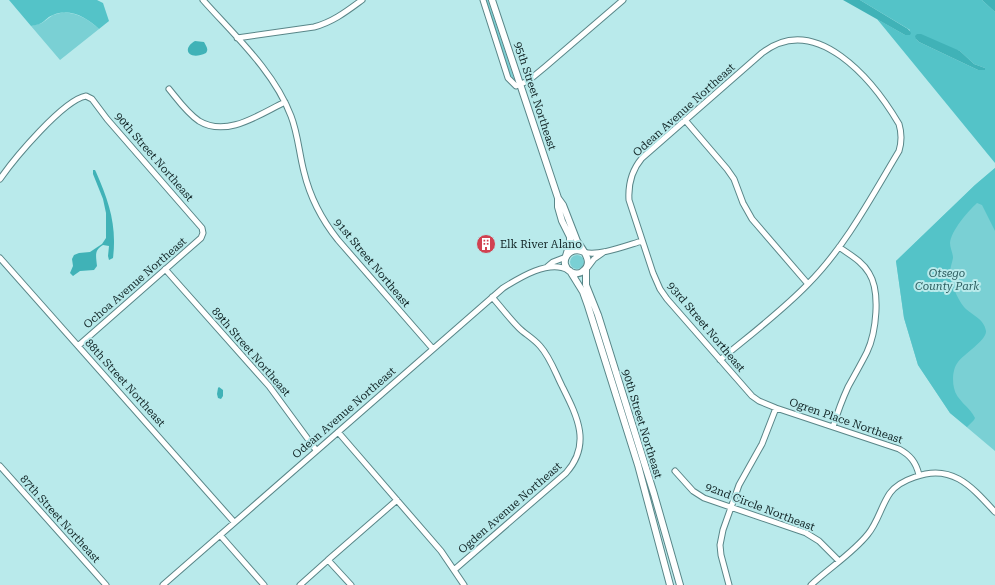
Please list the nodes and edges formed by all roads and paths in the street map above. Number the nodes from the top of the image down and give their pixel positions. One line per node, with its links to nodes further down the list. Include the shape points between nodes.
1 (203, 0): 6 (street, 91st Street Northeast)
2 (362, 0): 6 (street, via 324,24)
3 (483, 0): 7 (street, via 508,78 516,86)
4 (492, 0): 7 (main road, 95th Street Northeast)
5 (623, 0): 7 (street)
6 (237, 38): 9 (street, 91st Street Northeast, via 274,81)
7 (521, 85): 12 (main road, 95th Street Northeast)
8 (169, 89): 9 (street, via 199,121 221,127 234,126)
9 (285, 102): 27 (street, 91st Street Northeast, via 296,131 303,170 311,195 324,222)
10 (686, 120): 14 (street, Odean Avenue Northeast, via 642,158 631,177 629,200); 15 (street, Odean Avenue Northeast, via 769,48 783,42 796,39 813,42 832,51 862,74 895,117 902,140 899,151); 24 (street, via 734,179 752,219)
11 (0, 179): 13 (street, 90th Street Northeast, via 50,121 73,102 86,96 92,99 200,225)
12 (558, 198): 17 (main road); 18 (main road, via 558,207 570,240)
13 (203, 233): 22 (street, Ochoa Avenue Northeast, via 201,238)
14 (642, 241): 16 (street); 28 (street, 93rd Street Northeast, via 660,289)
15 (839, 247): 24 (street); 30 (street, via 865,267 873,279 876,300 873,335 867,353 848,388)
16 (605, 251): 17 (street); 21 (street)
17 (584, 252): 18 (main road, via 573,250); 21 (main road, via 588,261)
18 (566, 256): 20 (street, Odean Avenue Northeast); 23 (main road, via 565,263)
19 (0, 258): 26 (street, 88th Street Northeast)
20 (546, 268): 23 (street, Odean Avenue Northeast, via 560,266); 25 (street, Odean Avenue Northeast, via 516,280)
21 (586, 269): 23 (main road, via 578,273); 51 (main road, 90th Street Northeast, via 586,285 654,494)
22 (165, 270): 26 (street, Ochoa Avenue Northeast); 32 (street, 89th Street Northeast, via 274,392)
23 (569, 270): 50 (main road, 90th Street Northeast, via 583,292 588,306 638,465)
24 (808, 284): 28 (street)
25 (492, 297): 27 (street, Odean Avenue Northeast); 43 (street, Ogden Avenue Northeast, via 518,327 540,346 551,362 579,424 580,444 566,474)
26 (78, 346): 39 (street, 88th Street Northeast)
27 (433, 349): 31 (street, Odean Avenue Northeast)
28 (720, 360): 29 (street, 93rd Street Northeast, via 755,399)
29 (776, 408): 30 (street, Ogren Place Northeast); 37 (street, via 762,444 743,476)
30 (833, 427): 35 (street, Ogren Place Northeast, via 904,452 916,463)
31 (338, 432): 32 (street, Odean Avenue Northeast); 36 (street)
32 (316, 450): 39 (street, Odean Avenue Northeast)
33 (0, 466): 44 (street, 87th Street Northeast)
34 (675, 471): 37 (street, 92nd Circle Northeast, via 693,491)
35 (919, 475): 38 (street, via 939,472 959,479 975,490); 42 (street, via 904,481 890,492 868,534)
36 (397, 500): 41 (street); 43 (street)
37 (730, 508): 42 (street, 92nd Circle Northeast, via 812,536); 52 (street, via 720,545)
38 (995, 512)
39 (234, 522): 40 (street, Odean Avenue Northeast)
40 (220, 535): 45 (street, Odean Avenue Northeast); 46 (street)
41 (328, 560): 47 (street); 48 (street)
42 (839, 561): 53 (street)
43 (454, 570): 49 (street)
44 (106, 585)
45 (163, 585)
46 (264, 585)
47 (300, 585)
48 (351, 585)
49 (464, 585)
50 (670, 585)
51 (680, 585)
52 (729, 585)
53 (811, 585)

